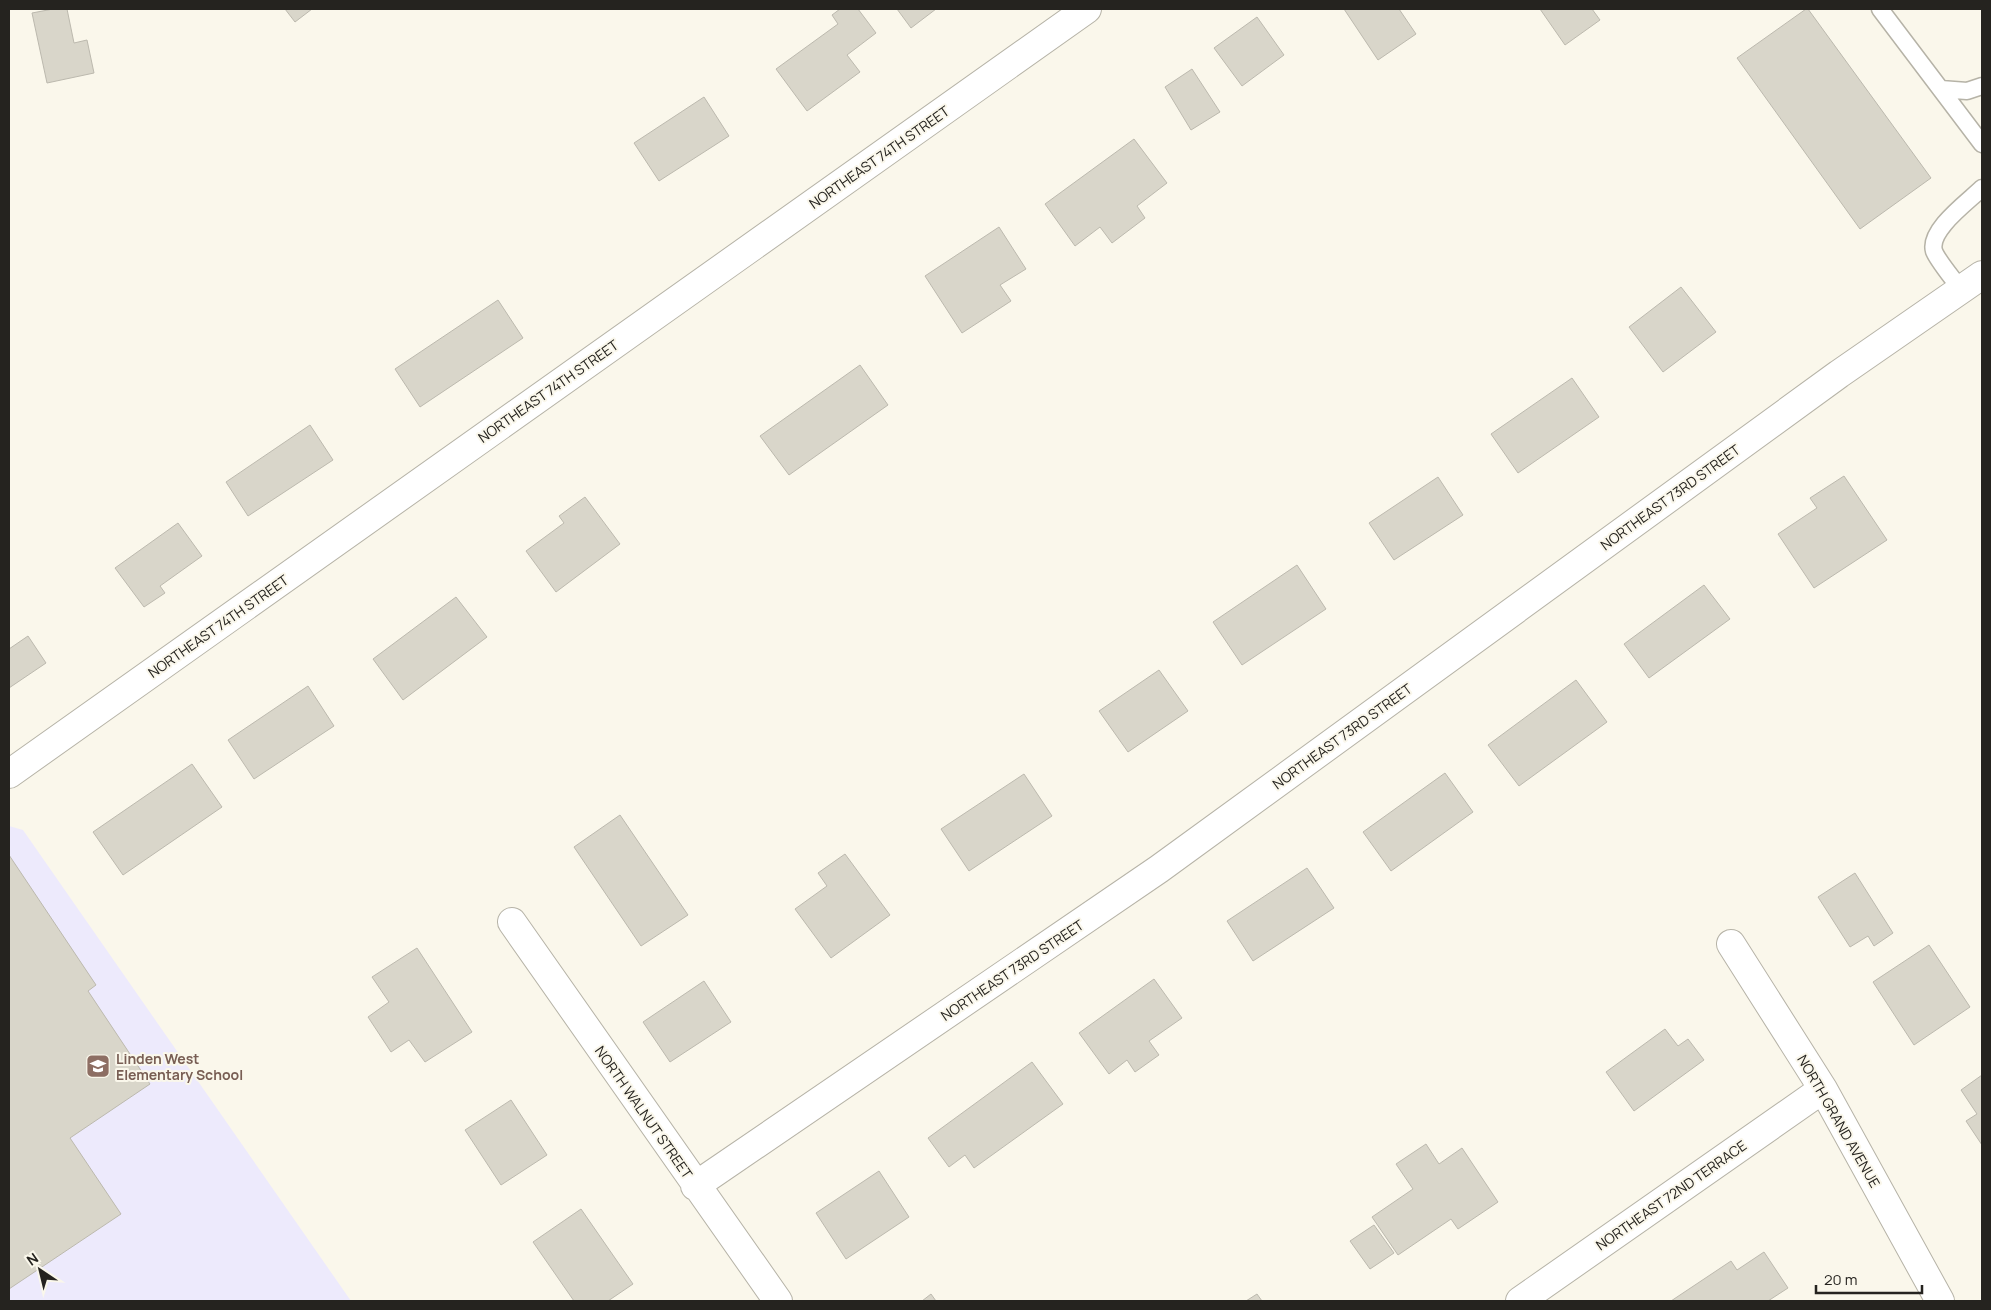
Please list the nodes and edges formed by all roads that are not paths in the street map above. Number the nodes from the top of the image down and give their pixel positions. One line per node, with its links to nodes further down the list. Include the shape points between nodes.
1 (1087, 9): 8 (street, NORTHEAST 74TH STREET)
2 (1880, 9): 4 (lane)
3 (1982, 86): 4 (lane, via 1967,91)
4 (1941, 89): 5 (lane)
5 (1982, 144)
6 (1982, 188): 7 (lane, via 1942,226 1934,242 1934,252)
7 (1972, 282): 12 (street, NORTHEAST 73RD STREET, via 1831,380 1159,869)
8 (9, 774)
9 (512, 922): 12 (street, NORTH WALNUT STREET)
10 (1731, 944): 11 (street, NORTH GRAND AVENUE)
11 (1823, 1089): 14 (street, NORTHEAST 72ND TERRACE); 15 (street, NORTH GRAND AVENUE)
12 (695, 1186): 13 (street, NORTH WALNUT STREET)
13 (778, 1301)
14 (1520, 1301)
15 (1940, 1301)

